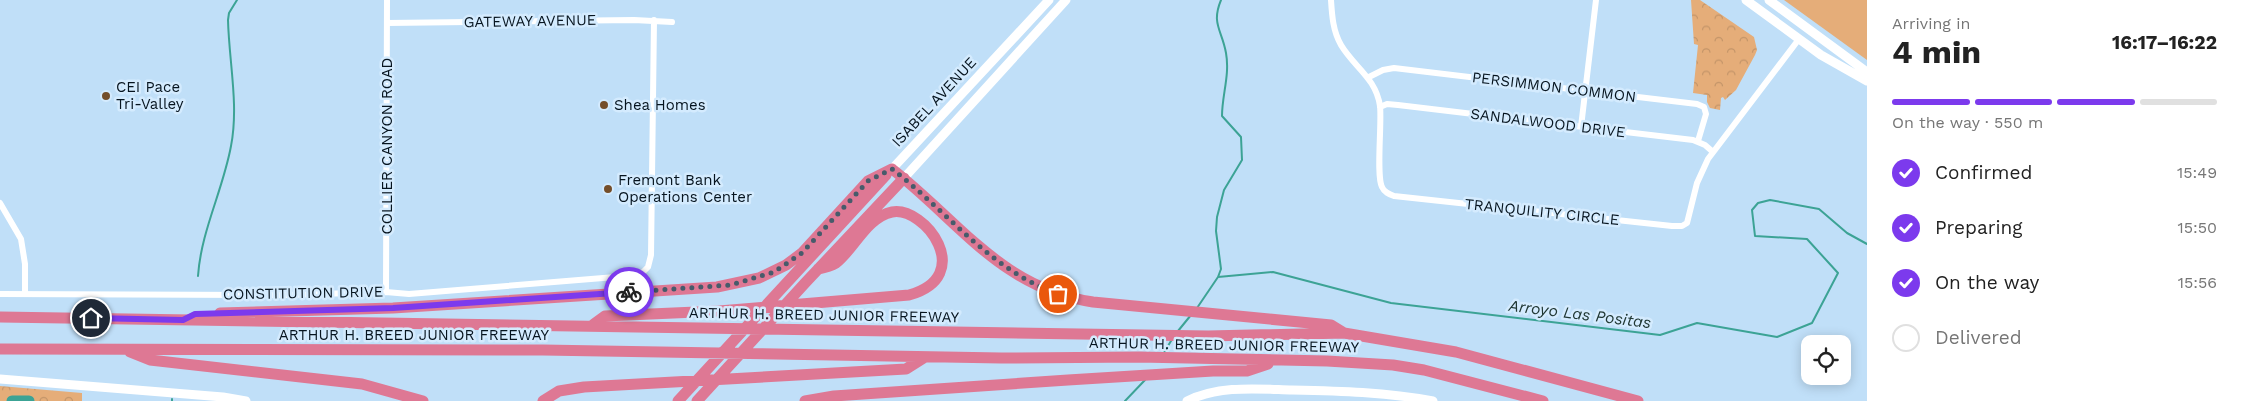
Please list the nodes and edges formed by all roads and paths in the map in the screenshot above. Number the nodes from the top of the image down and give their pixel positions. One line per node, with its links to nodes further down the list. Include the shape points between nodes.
1 (387, 0): 10 (street, COLLIER CANYON ROAD)
2 (1049, 0): 20 (main road, ISABEL AVENUE)
3 (1066, 0): 21 (main road, ISABEL AVENUE)
4 (1331, 0): 13 (street, TRANQUILITY CIRCLE, via 1332,21 1339,40)
5 (1596, 0): 15 (street)
6 (1746, 0): 11 (main road)
7 (1769, 0): 12 (main road)
8 (654, 20): 9 (street, GATEWAY AVENUE); 10 (street, GATEWAY AVENUE); 24 (street, CONSTITUTION DRIVE, via 651,255 645,272 634,277 409,294)
9 (672, 22)
10 (387, 23): 24 (street, COLLIER CANYON ROAD)
11 (1798, 38): 14 (main road); 19 (street, TRANQUILITY CIRCLE)
12 (1867, 72)
13 (1369, 77): 15 (street, PERSIMMON COMMON, via 1394,68); 16 (street, TRANQUILITY CIRCLE)
14 (1867, 81)
15 (1585, 92): 17 (street); 18 (street, PERSIMMON COMMON, via 1701,105 1706,114)
16 (1380, 106): 17 (street, SANDALWOOD DRIVE, via 1398,105); 19 (street, TRANQUILITY CIRCLE, via 1380,182 1384,190 1394,196 1682,226 1689,220 1697,183)
17 (1581, 127): 18 (street, SANDALWOOD DRIVE)
18 (1698, 141): 19 (street, SANDALWOOD DRIVE)
19 (1713, 152)
20 (892, 169): 21 (highway); 28 (highway, via 868,181 802,253 774,272 745,282 393,308 195,314); 36 (highway, ISABEL AVENUE)
21 (904, 178): 23 (highway, ISABEL AVENUE); 30 (highway, via 995,260 1026,281 1050,292 1075,299 1331,325)
22 (0, 202): 26 (street, via 21,239)
23 (818, 269): 29 (highway, via 835,264 875,221 892,212 908,214 928,230 942,250 941,271 929,287 909,295 719,311 605,316); 37 (highway, ISABEL AVENUE)
24 (386, 292): 26 (street, CONSTITUTION DRIVE, via 286,296)
25 (0, 294): 26 (street, CONSTITUTION DRIVE)
26 (25, 294)
27 (0, 317): 28 (highway, ARTHUR H. BREED JUNIOR FREEWAY)
28 (183, 320): 29 (highway, ARTHUR H. BREED JUNIOR FREEWAY)
29 (594, 324): 30 (highway, ARTHUR H. BREED JUNIOR FREEWAY, via 1208,336)
30 (1344, 333): 45 (highway, ARTHUR H. BREED JUNIOR FREEWAY, via 1456,352)
31 (0, 349): 32 (highway, ARTHUR H. BREED JUNIOR FREEWAY)
32 (126, 350): 33 (highway, ARTHUR H. BREED JUNIOR FREEWAY, via 534,350); 39 (highway, via 150,360 362,384)
33 (925, 357): 34 (highway, ARTHUR H. BREED JUNIOR FREEWAY); 40 (highway, via 906,369 584,387 559,391)
34 (1274, 361): 41 (highway, via 1247,371 858,394); 44 (highway, ARTHUR H. BREED JUNIOR FREEWAY, via 1393,365 1450,376)
35 (0, 379): 38 (main road)
36 (679, 400)
37 (698, 400)
38 (246, 401)
39 (423, 401)
40 (543, 401)
41 (805, 401)
42 (1187, 401): 43 (main road, via 1206,393 1236,389 1364,392)
43 (1432, 401)
44 (1544, 401)
45 (1638, 401)

